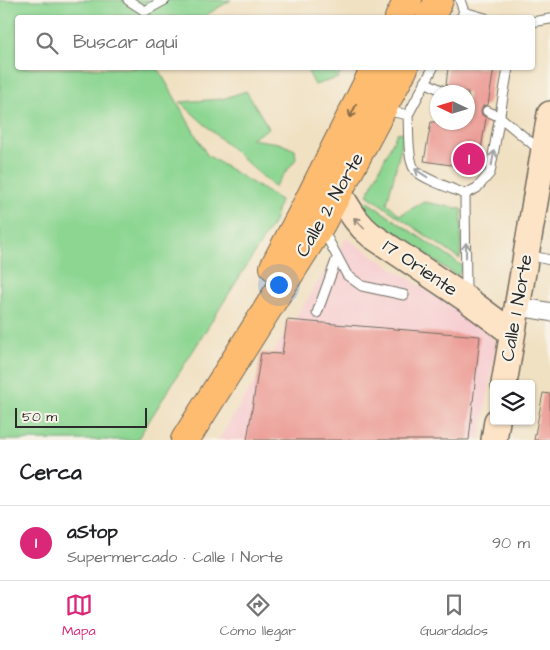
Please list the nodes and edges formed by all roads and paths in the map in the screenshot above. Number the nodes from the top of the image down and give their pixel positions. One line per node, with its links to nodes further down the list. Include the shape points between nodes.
1 (128, 0): 2 (lane, via 145,10)
2 (165, 0)
3 (408, 0): 6 (main road)
4 (439, 0): 7 (main road)
5 (460, 0): 8 (lane)
6 (400, 15)
7 (432, 15)
8 (462, 15)
9 (550, 19): 10 (lane)
10 (535, 22)
11 (374, 70): 35 (main road, Calle 2 Norte, one-way to 35, via 283,251)
12 (428, 70): 14 (lane)
13 (508, 70): 19 (lane)
14 (415, 75): 15 (lane); 16 (main road, Calle 2 Norte)
15 (433, 85)
16 (395, 112): 21 (main road, Calle 2 Norte); 22 (lane, one-way to 16, via 414,169)
17 (487, 112): 19 (lane)
18 (550, 114): 20 (main road, Calle 1 Norte)
19 (500, 117): 20 (lane); 22 (lane, one-way to 19, via 477,188 490,173)
20 (543, 152): 24 (main road, Calle 1 Norte, via 537,211)
21 (339, 193): 23 (main road, Calle 2 Norte); 28 (main road, 17 Oriente, one-way to 21, via 359,225)
22 (465, 194): 28 (lane, one-way to 22)
23 (321, 224): 25 (lane); 36 (main road, Calle 2 Norte)
24 (526, 254): 26 (lane); 29 (main road, Calle 1 Norte)
25 (337, 258): 27 (lane, via 346,275 362,286); 31 (lane)
26 (550, 260)
27 (404, 295)
28 (466, 298): 32 (main road, 17 Oriente)
29 (516, 306): 30 (street); 32 (main road, Calle 1 Norte)
30 (550, 312)
31 (317, 313)
32 (512, 333): 33 (main road, Calle 1 Norte)
33 (505, 380)
34 (496, 425): 37 (main road)
35 (165, 440)
36 (185, 440)
37 (494, 440)

